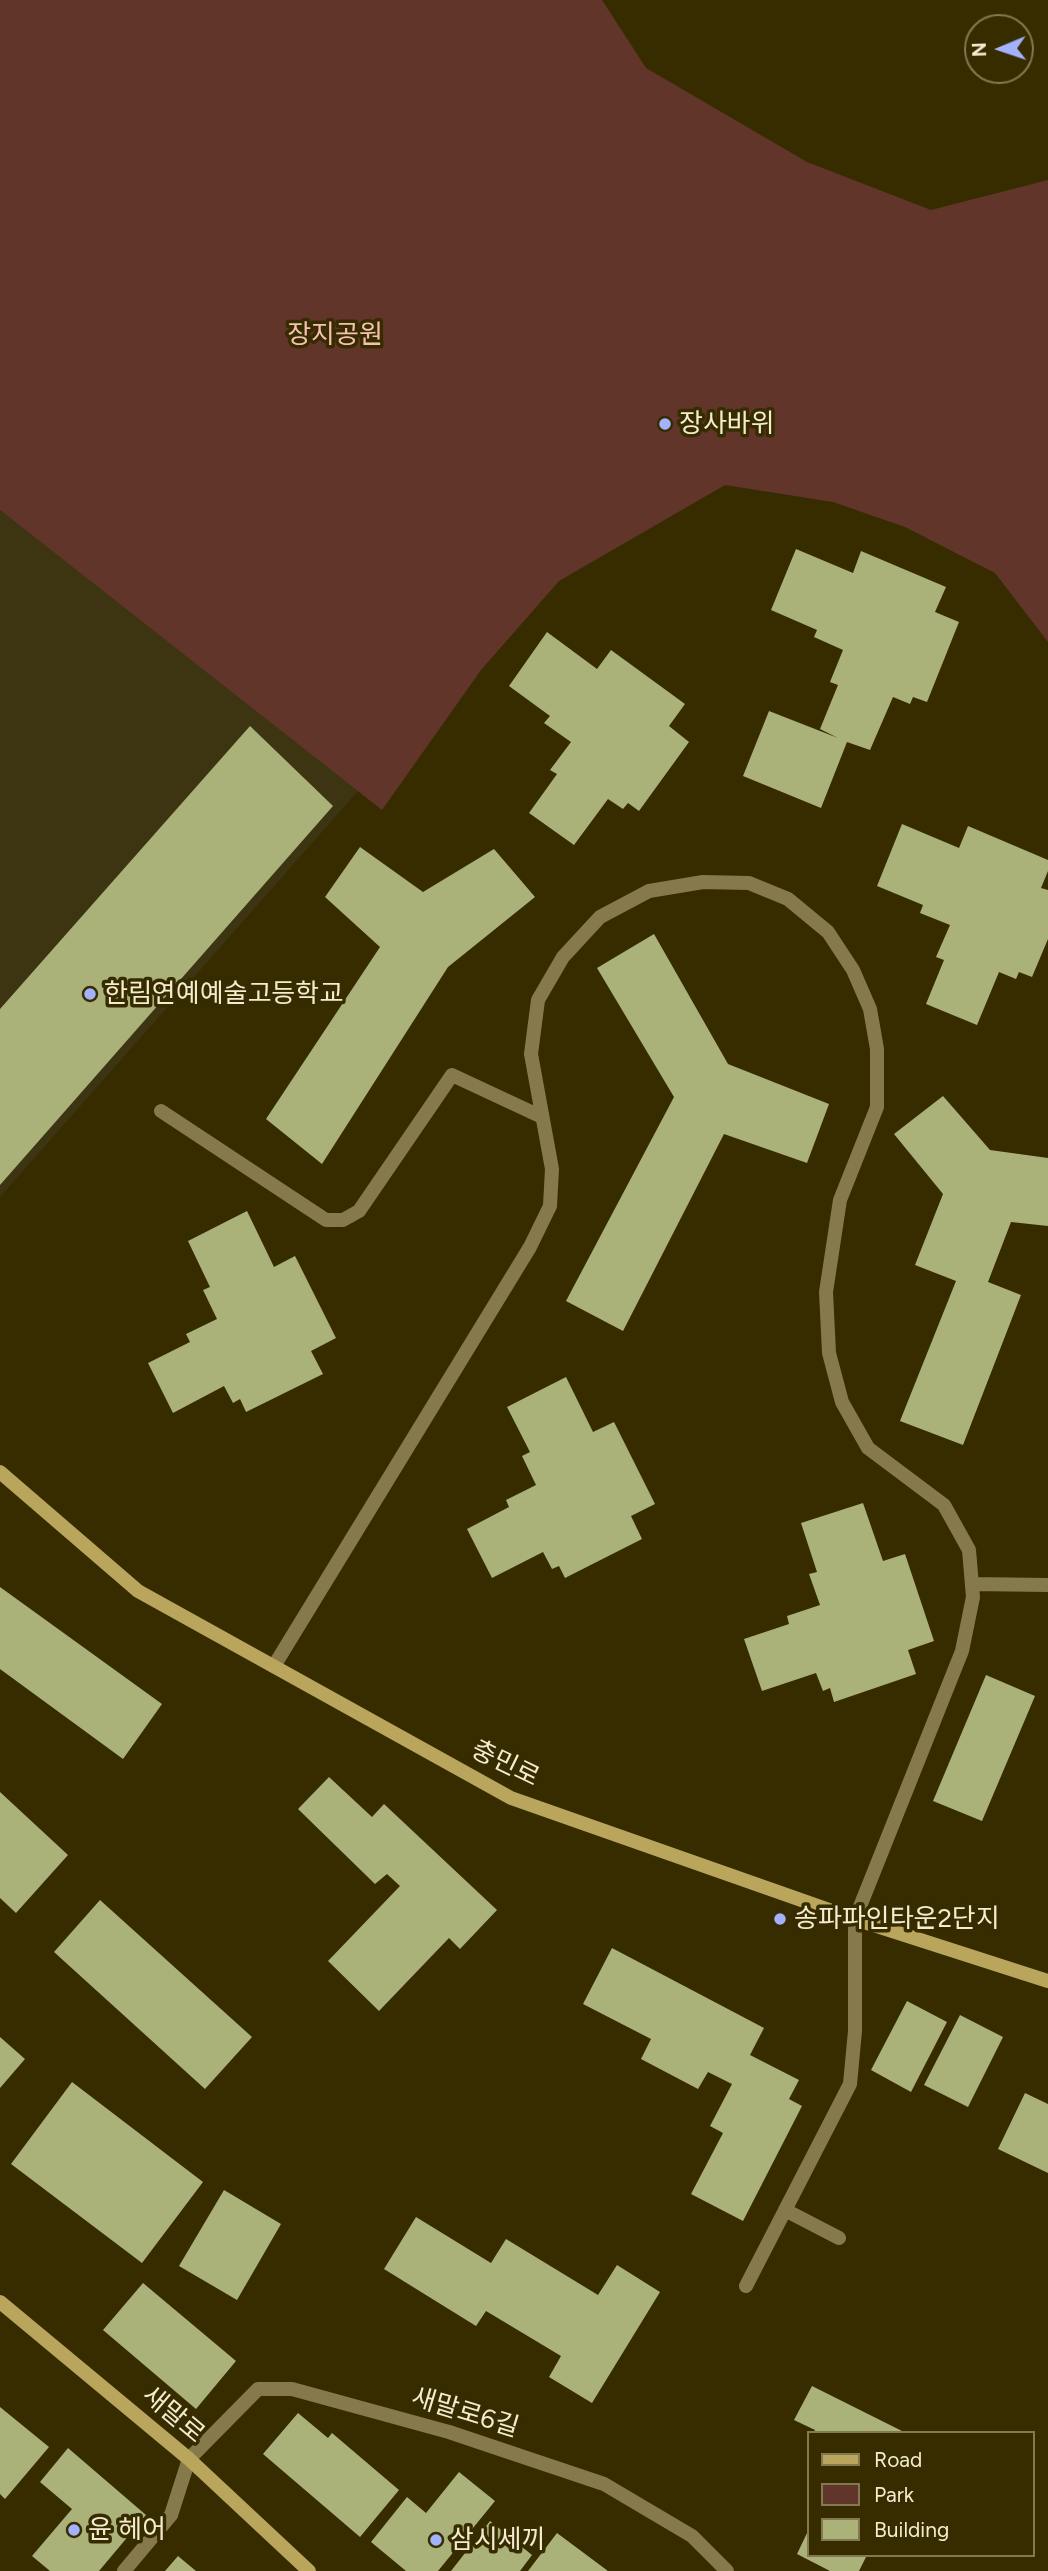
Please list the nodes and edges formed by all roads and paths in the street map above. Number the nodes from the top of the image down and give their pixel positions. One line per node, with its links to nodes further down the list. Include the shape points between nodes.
1 (161, 1111): 2 (street, via 326,1220 343,1220 359,1211 452,1075)
2 (542, 1116): 4 (street, via 531,1054 538,1000 563,957 600,917 649,891 704,882 748,883 788,899 828,932 853,970 870,1009 877,1049 877,1107 840,1200 826,1292 829,1353 842,1402 868,1448 944,1505 969,1549); 6 (street, via 552,1169 550,1206 530,1247)
3 (0, 1472): 6 (street, 충민로, via 138,1591)
4 (972, 1584): 5 (street); 7 (street, via 962,1651)
5 (1048, 1585)
6 (274, 1666): 7 (street, 충민로, via 511,1798)
7 (855, 1919): 8 (street, 충민로); 9 (street, via 850,2084)
8 (1048, 1981)
9 (785, 2210): 10 (street); 11 (street)
10 (839, 2238)
11 (746, 2286)
12 (0, 2302): 13 (street, 새말로)
13 (189, 2459): 14 (street, via 170,2515); 15 (street, 새말로); 16 (street, 새말로6길, via 258,2389 292,2389 449,2432 604,2484 692,2536)
14 (124, 2571)
15 (309, 2571)
16 (727, 2571)

